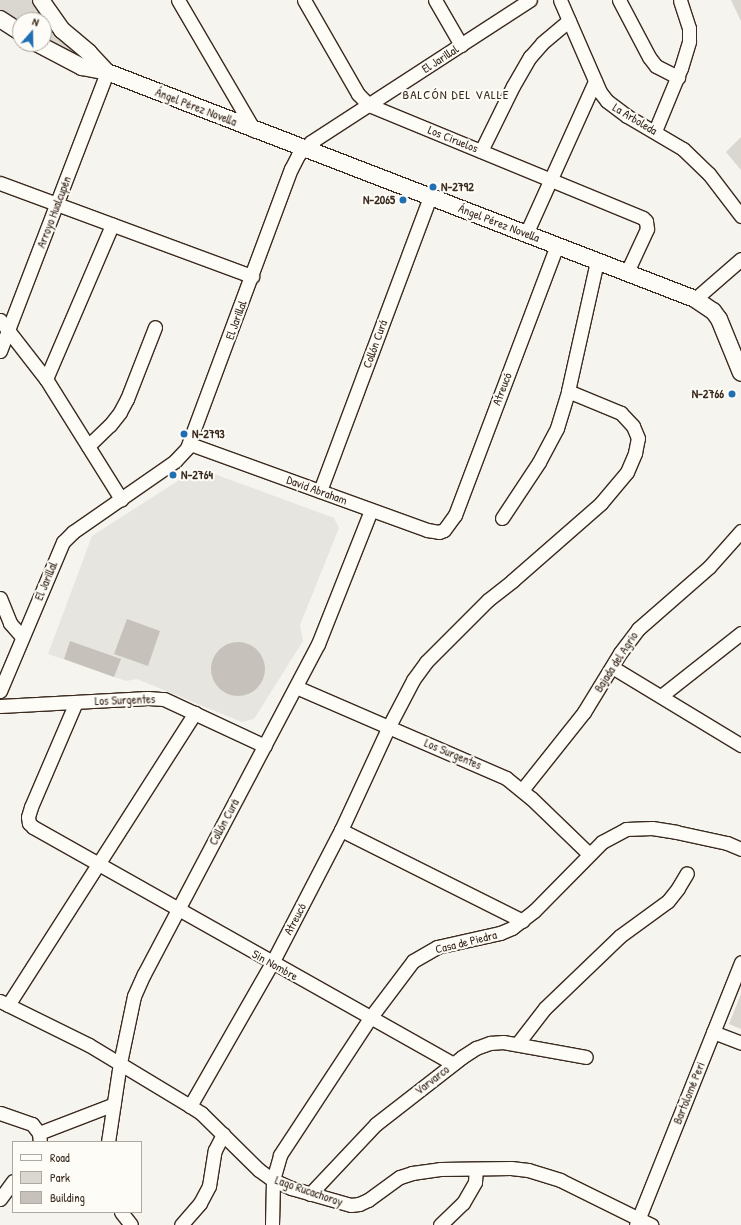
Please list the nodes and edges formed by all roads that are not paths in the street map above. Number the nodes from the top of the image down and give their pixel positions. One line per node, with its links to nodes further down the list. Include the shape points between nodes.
1 (41, 0): 14 (main road, Ángel Pérez Novella, via 62,30)
2 (178, 0): 18 (street)
3 (304, 0): 17 (street, Los Ciruelos, via 358,94)
4 (435, 0): 12 (street)
5 (530, 0): 12 (street, El Jarillal)
6 (560, 0): 10 (street, La Arboleda)
7 (619, 0): 15 (street, via 649,57 656,66)
8 (680, 0): 15 (street, via 689,28 689,41)
9 (0, 19): 11 (main road)
10 (569, 20): 16 (street, La Arboleda); 21 (street, via 530,57)
11 (12, 27)
12 (461, 45): 17 (street, El Jarillal)
13 (52, 52): 14 (main road, Ángel Pérez Novella, via 71,63)
14 (107, 72): 18 (main road, Ángel Pérez Novella); 25 (street, Arroyo Hualcupén)
15 (678, 77): 19 (street)
16 (595, 81): 19 (street, La Arboleda, via 607,101); 22 (street)
17 (369, 105): 20 (street, El Jarillal); 21 (street, Los Ciruelos)
18 (254, 130): 20 (main road, Ángel Pérez Novella)
19 (655, 132): 26 (street, La Arboleda, via 671,140 696,161)
20 (304, 148): 24 (main road, Ángel Pérez Novella); 33 (street, El Jarillal, via 291,169)
21 (481, 151): 22 (street, Los Ciruelos)
22 (551, 179): 28 (street); 32 (street, Los Ciruelos, via 639,215 646,221 645,233)
23 (0, 183): 25 (street)
24 (430, 197): 28 (main road, Ángel Pérez Novella); 43 (street, Collón Curá)
25 (57, 204): 27 (street); 35 (street, Arroyo Hualcupén)
26 (741, 216)
27 (112, 224): 33 (street); 39 (street)
28 (526, 234): 29 (main road, Ángel Pérez Novella)
29 (556, 245): 31 (main road, Ángel Pérez Novella); 47 (street, Atreucó, via 455,515)
30 (741, 259): 34 (street)
31 (597, 261): 32 (main road, Ángel Pérez Novella); 40 (street)
32 (628, 272): 34 (main road, Ángel Pérez Novella)
33 (252, 276): 41 (street, El Jarillal)
34 (695, 299): 38 (main road, Ángel Pérez Novella, via 713,311 719,319)
35 (4, 325): 37 (street, Arroyo Hualcupén); 39 (street)
36 (155, 327): 42 (street, via 127,400 110,425)
37 (0, 351)
38 (741, 373)
39 (46, 379): 42 (street)
40 (568, 391): 46 (street, via 563,412 549,446); 59 (street, Atreucó, via 621,413 633,426 638,438 627,472 601,503 488,600 426,662 413,680)
41 (190, 444): 43 (street, David Abraham); 44 (street, El Jarillal, via 175,461)
42 (88, 446): 44 (street)
43 (320, 492): 45 (street, David Abraham)
44 (121, 499): 51 (street, El Jarillal, via 73,532 63,542)
45 (371, 510): 47 (street, David Abraham, via 432,532); 53 (street, Collón Curá, via 326,627)
46 (502, 518)
47 (444, 530)
48 (741, 531): 52 (street, Bajada del Agrio, via 709,567 638,628)
49 (0, 598): 51 (street, via 10,623)
50 (741, 634): 55 (street)
51 (22, 637): 54 (street, El Jarillal)
52 (612, 667): 55 (street); 62 (street, Bajada del Agrio, via 584,712)
53 (296, 687): 59 (street, Los Surgentes); 61 (street, Collón Curá)
54 (0, 691)
55 (661, 696): 60 (street)
56 (76, 702): 57 (street, Los Surgentes); 58 (street, Los Surgentes, via 156,698 172,702); 66 (street, Sin Nombre, via 28,817 33,827)
57 (0, 706)
58 (195, 713): 61 (street, Los Surgentes); 66 (street)
59 (389, 726): 62 (street, Los Surgentes, via 496,772); 63 (street, Atreucó)
60 (741, 745)
61 (265, 746): 68 (street, Collón Curá)
62 (522, 790): 65 (street, Los Surgentes)
63 (342, 830): 69 (street); 71 (street, Atreucó)
64 (741, 849): 65 (street, Casa de Piedra, via 703,837 638,827 613,835)
65 (589, 854): 69 (street, Casa de Piedra)
66 (98, 864): 68 (street, Sin Nombre); 72 (street)
67 (687, 873): 75 (street, via 668,901 620,936 545,1008)
68 (178, 910): 71 (street, Sin Nombre); 78 (street, Collón Curá, via 134,996)
69 (523, 921): 73 (street, Casa de Piedra, via 500,933 437,947 424,954 413,961)
70 (741, 962): 74 (street, Bartolomé Peri)
71 (272, 963): 73 (street, Sin Nombre); 81 (street, Atreucó)
72 (4, 1003): 78 (street, Lago Rucachoroy)
73 (370, 1018): 79 (street, Sin Nombre); 87 (street, Casa de Piedra, via 284,1147)
74 (713, 1032): 76 (street); 92 (street, Bartolomé Peri)
75 (518, 1043): 77 (street, Varvarco); 79 (street, Varvarco, via 490,1043 476,1048)
76 (741, 1043)
77 (586, 1057)
78 (120, 1063): 80 (street, Collón Curá); 81 (street, Lago Rucachoroy)
79 (453, 1064): 89 (street, Varvarco, via 376,1124)
80 (114, 1104): 84 (street); 85 (street, Collón Curá)
81 (190, 1106): 83 (street, Lago Rucachoroy)
82 (0, 1113): 84 (street, via 32,1124)
83 (223, 1134): 87 (street, Lago Rucachoroy, via 247,1159); 94 (street, via 215,1150 209,1186 200,1203)
84 (39, 1137)
85 (108, 1141)
86 (476, 1169): 89 (street, Lago Rucachoroy, via 425,1170 412,1173 400,1177 360,1204 341,1204); 92 (street, Lago Rucachoroy, via 511,1168 544,1174); 96 (street, via 474,1182 463,1203)
87 (273, 1180): 89 (street, Lago Rucachoroy); 95 (street, Casa de Piedra)
88 (12, 1182): 90 (street)
89 (310, 1194)
90 (0, 1199)
91 (122, 1213): 93 (street)
92 (642, 1223)
93 (131, 1225)
94 (181, 1225)
95 (272, 1225)
96 (440, 1225)

